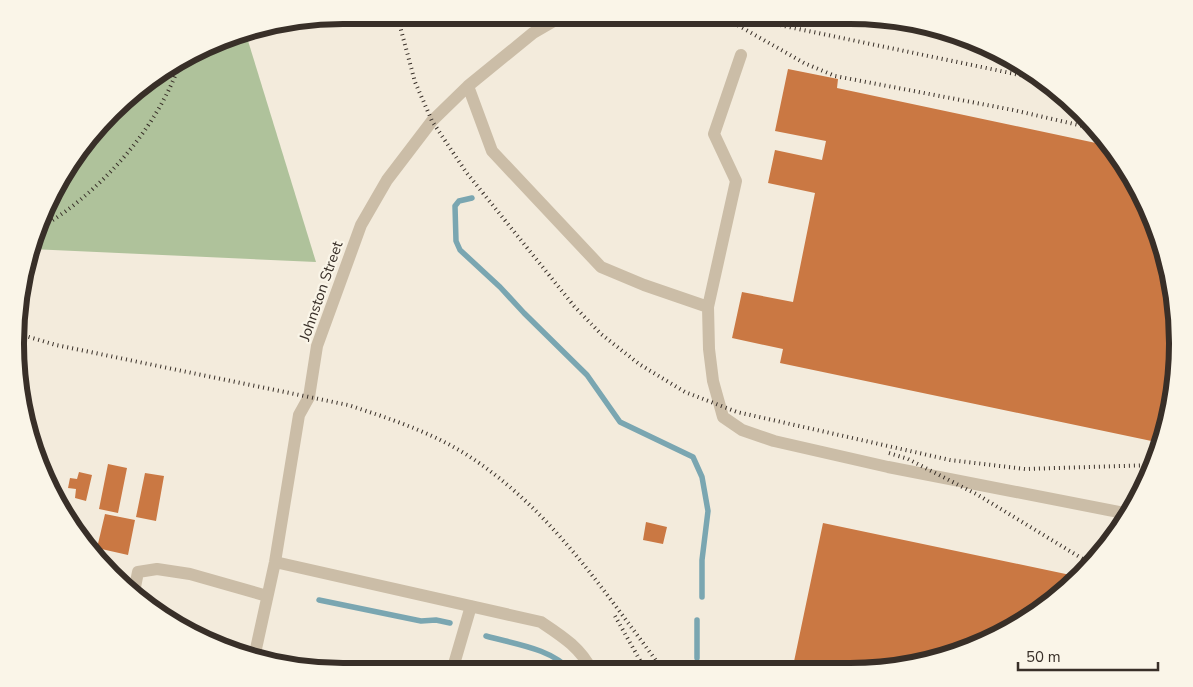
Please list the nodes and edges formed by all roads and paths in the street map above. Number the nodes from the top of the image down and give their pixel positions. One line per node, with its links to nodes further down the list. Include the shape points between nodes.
1 (548, 24): 3 (street, Johnston Street)
2 (741, 55): 4 (street, via 714,134 736,181)
3 (468, 86): 4 (street, via 492,150 600,267); 6 (street, Johnston Street, via 432,121 387,180 361,225 317,346 309,397 300,415)
4 (708, 307): 5 (street, via 713,381 723,416 742,430 774,441 878,464)
5 (1120, 512)
6 (275, 562): 8 (street, Johnston Street); 9 (street)
7 (135, 586): 8 (street, via 138,572 157,568)
8 (268, 596): 10 (street, Johnston Street)
9 (471, 606): 11 (street); 12 (street, via 541,622 566,638)
10 (256, 650)
11 (454, 663)
12 (588, 663)

